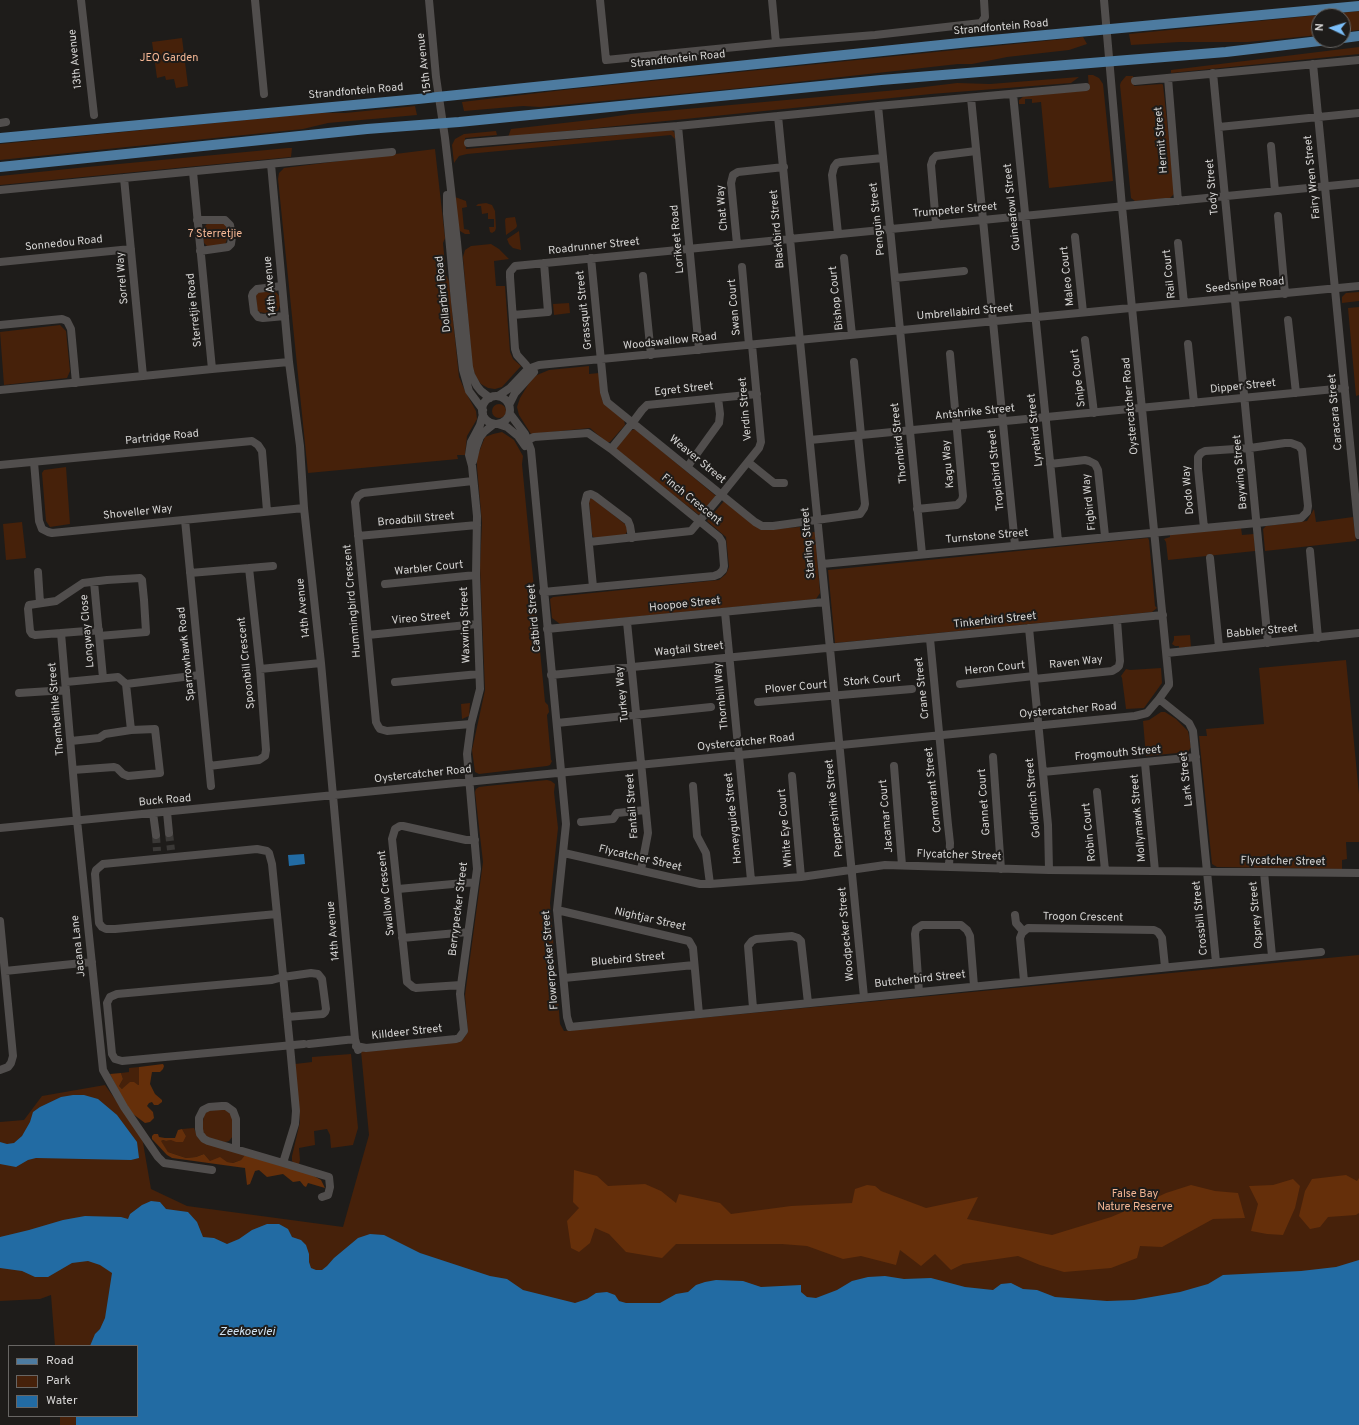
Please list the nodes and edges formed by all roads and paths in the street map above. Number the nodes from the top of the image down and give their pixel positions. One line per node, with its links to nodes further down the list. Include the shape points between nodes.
1 (81, 0): 25 (street, 13th Avenue)
2 (255, 0): 19 (street)
3 (429, 0): 21 (street, 15th Avenue)
4 (600, 0): 11 (street, via 606,60)
5 (772, 0): 11 (street)
6 (984, 0): 11 (street, via 984,17 981,23)
7 (1104, 0): 9 (street, Oystercatcher Road)
8 (1359, 6): 9 (main road, Strandfontein Road)
9 (1107, 29): 13 (street, Oystercatcher Road); 21 (main road, Strandfontein Road)
10 (1311, 42): 13 (main road)
11 (776, 43)
12 (1359, 60): 14 (street)
13 (1110, 62): 28 (main road, via 881,80); 49 (street, Oystercatcher Road)
14 (1313, 64): 15 (street); 27 (street, Fairy Wren Street)
15 (1213, 73): 16 (street); 30 (street, Tody Street)
16 (1168, 78): 17 (street); 48 (street, Hermit Street)
17 (1135, 81)
18 (1086, 87): 20 (street)
19 (264, 94)
20 (1013, 94): 22 (street); 50 (street, Guineafowl Street)
21 (440, 96): 28 (street, 15th Avenue); 31 (main road, Strandfontein Road)
22 (971, 98): 23 (street); 34 (street, Tropicbird Street)
23 (878, 106): 26 (street); 36 (street, Penguin Street)
24 (1359, 113): 27 (street)
25 (94, 115)
26 (778, 116): 29 (street); 39 (street, Blackbird Street)
27 (1318, 117): 30 (street); 44 (street, Fairy Wren Street)
28 (443, 123): 38 (main road, via 268,138); 40 (street, Dollarbird Road)
29 (678, 126): 32 (street); 61 (street, Lorikeet Road)
30 (1219, 127): 47 (street, Tody Street)
31 (0, 138)
32 (468, 143)
33 (1271, 146): 46 (street)
34 (976, 151): 53 (street, Tropicbird Street); 54 (street, via 936,156 933,159 931,165)
35 (392, 152): 37 (street)
36 (883, 158): 55 (street, Penguin Street); 56 (street, via 841,162 834,167 832,175)
37 (271, 164): 41 (street); 72 (street, 14th Avenue)
38 (0, 167)
39 (784, 167): 58 (street, Blackbird Street); 60 (street, Chat Way, via 738,172 733,175 731,183)
40 (449, 171): 106 (street, Dollarbird Road, via 469,367 481,391); 112 (street, Dollarbird Road, via 447,214 463,370 469,391)
41 (193, 172): 42 (street); 52 (street, Sterretjie Road)
42 (124, 178): 45 (street); 62 (street, Sorrel Way)
43 (1359, 183): 44 (street, Trumpeter Street)
44 (1325, 187): 46 (street, Trumpeter Street); 74 (street, Fairy Wren Street)
45 (0, 190)
46 (1275, 191): 47 (street, Trumpeter Street)
47 (1225, 196): 48 (street, Trumpeter Street); 76 (street, Tody Street)
48 (1178, 200): 49 (street, Trumpeter Street)
49 (1122, 207): 50 (street, Trumpeter Street); 78 (street, Oystercatcher Road)
50 (1025, 215): 53 (street, Trumpeter Street); 82 (street, Guineafowl Street)
51 (1278, 216): 75 (street)
52 (197, 220): 63 (street, Sterretjie Road); 63 (street, via 225,220 230,225 232,237 228,248)
53 (983, 220): 54 (street, Trumpeter Street); 84 (street, Tropicbird Street)
54 (936, 224): 55 (street, Trumpeter Street)
55 (890, 229): 56 (street, Trumpeter Street); 71 (street, Penguin Street)
56 (838, 234): 58 (street, Trumpeter Street)
57 (1075, 237): 79 (street, Maleo Court)
58 (790, 239): 60 (street, Roadrunner Street); 88 (street, Blackbird Street)
59 (1178, 243): 77 (street, Rail Court)
60 (737, 244): 61 (street, Roadrunner Street)
61 (690, 248): 64 (street, Roadrunner Street); 92 (street, Lorikeet Road)
62 (131, 249): 66 (street, Sonnedou Road); 100 (street, Sorrel Way)
63 (200, 251): 98 (street, Sterretjie Road)
64 (591, 258): 67 (street, Roadrunner Street); 95 (street, Grassquit Street)
65 (844, 258): 87 (street, Bishop Court)
66 (0, 262)
67 (544, 263): 80 (street, Roadrunner Street, via 515,266 510,272); 80 (street, via 548,312)
68 (742, 267): 91 (street, Swan Court)
69 (964, 271): 71 (street)
70 (643, 276): 94 (street)
71 (895, 278): 86 (street, Penguin Street)
72 (282, 286): 81 (street, 14th Avenue); 81 (street, via 258,289 252,296 254,312 258,317)
73 (1359, 286): 74 (street, Seedsnipe Road)
74 (1336, 288): 75 (street, Seedsnipe Road); 102 (street, Caracara Street)
75 (1285, 294): 76 (street, Seedsnipe Road)
76 (1235, 298): 77 (street, Seedsnipe Road); 108 (street, Baywing Street)
77 (1184, 303): 78 (street, Seedsnipe Road)
78 (1133, 308): 79 (street, Umbrellabird Street); 110 (street, Oystercatcher Road)
79 (1083, 312): 82 (street, Umbrellabird Street)
80 (513, 315): 99 (street, Roadrunner Street, via 516,352)
81 (285, 316): 96 (street, 14th Avenue)
82 (1036, 317): 84 (street, Umbrellabird Street); 114 (street, Lyrebird Street)
83 (1288, 320): 104 (street)
84 (993, 321): 86 (street, Umbrellabird Street); 115 (street, Tropicbird Street)
85 (0, 325): 101 (street, via 62,319 67,321 71,329)
86 (900, 330): 87 (street, Umbrellabird Street); 119 (street, Thornbird Street)
87 (852, 335): 88 (street, Umbrellabird Street)
88 (800, 340): 91 (street, Woodswallow Road); 121 (street, Starling Street)
89 (1086, 340): 113 (street, Snipe Court)
90 (1188, 344): 109 (street)
91 (750, 345): 92 (street, Woodswallow Road); 105 (street, Verdin Street)
92 (699, 350): 94 (street, Woodswallow Road)
93 (950, 354): 118 (street)
94 (650, 355): 95 (street, Woodswallow Road)
95 (601, 360): 99 (street, Woodswallow Road, via 543,366); 116 (street, Weaver Street, via 607,402)
96 (289, 362): 98 (street); 134 (street, 14th Avenue, via 300,446)
97 (854, 362): 120 (street)
98 (212, 369): 100 (street)
99 (529, 372): 106 (street, Woodswallow Road); 111 (street, Woodswallow Road, via 515,393)
100 (143, 376): 101 (street)
101 (76, 383): 103 (street)
102 (1345, 388): 104 (street, Dipper Street); 143 (street, Caracara Street)
103 (0, 390)
104 (1296, 393): 108 (street, Dipper Street)
105 (757, 394): 107 (street, Egret Street); 126 (street, Verdin Street, via 761,442)
106 (494, 397): 111 (street, via 505,399); 112 (street, via 485,403)
107 (718, 398): 116 (street, Egret Street, via 647,405); 130 (street, via 719,423)
108 (1245, 399): 109 (street, Dipper Street); 123 (street, Baywing Street)
109 (1194, 403): 110 (street, Dipper Street)
110 (1143, 408): 113 (street, Antshrike Street); 144 (street, Oystercatcher Road)
111 (510, 410): 117 (street, via 504,422); 122 (street, Catbird Street, via 522,430)
112 (483, 412): 117 (street, via 487,421); 129 (street, Waxwing Street, via 480,425 471,442 469,455)
113 (1094, 413): 114 (street, Antshrike Street)
114 (1046, 418): 115 (street, Antshrike Street); 127 (street, Lyrebird Street)
115 (1003, 421): 118 (street, Antshrike Street); 150 (street, Tropicbird Street)
116 (633, 422): 124 (street, Egret Street); 130 (street, Weaver Street)
117 (496, 424): 122 (street, Catbird Street, via 507,427); 129 (street, Waxwing Street, via 484,432 477,443)
118 (957, 426): 119 (street, Antshrike Street); 135 (street, Kagu Way, via 962,500 952,506)
119 (910, 430): 120 (street, Antshrike Street); 135 (street, Thornbird Street)
120 (860, 435): 121 (street, Antshrike Street); 138 (street, Weaver Street, via 865,504 862,512 854,516)
121 (810, 440): 138 (street, Starling Street)
122 (525, 441): 124 (street, Finch Crescent, via 534,437 588,433); 163 (street, Catbird Street, via 532,461)
123 (1250, 448): 140 (street, Baywing Street); 140 (street, Turnstone Street, via 1291,443 1299,446 1302,450 1307,499 1307,512 1301,518); 142 (street, Dodo Way, via 1205,451 1198,457)
124 (611, 449): 139 (street, Finch Crescent)
125 (34, 462): 128 (street, Partridge Road); 136 (street, Partridge Road, via 252,441 262,451); 137 (street, Shoveller Way, via 39,521 42,529 48,532)
126 (748, 462): 132 (street, via 774,483); 133 (street, Verdin Street)
127 (1050, 464): 146 (street, Figbird Way, via 1085,460 1095,464 1098,470); 148 (street, Lyrebird Street)
128 (0, 465)
129 (472, 466): 131 (street, Waxwing Street)
130 (688, 466): 133 (street, Weaver Street)
131 (473, 481): 141 (street, Waxwing Street); 145 (street, Hummingbird Crescent, via 360,494 355,502)
132 (784, 483)
133 (722, 494): 138 (street, Weaver Street, via 762,526); 139 (street, Verdin Street)
134 (304, 508): 136 (street, Shoveller Way); 184 (street, 14th Avenue)
135 (917, 509): 152 (street, Thornbird Street)
136 (267, 511): 137 (street, Shoveller Way)
137 (185, 520): 158 (street, Sparrowhawk Road)
138 (818, 520): 154 (street, Starling Street)
139 (699, 521): 147 (street, Verdin Street, via 691,532); 162 (street, Finch Crescent, via 722,542 724,566 719,574)
140 (1256, 523): 142 (street, Turnstone Street); 179 (street, Baywing Street)
141 (477, 525): 145 (street, Broadbill Street); 159 (street, Waxwing Street)
142 (1204, 528): 144 (street, Turnstone Street)
143 (1359, 530)
144 (1155, 532): 146 (street, Turnstone Street); 167 (street, Oystercatcher Road)
145 (358, 536): 176 (street, Hummingbird Crescent)
146 (1104, 536): 148 (street, Turnstone Street)
147 (632, 538): 149 (street, Verdin Street); 149 (street, via 628,521 591,494 586,497 585,503)
148 (1058, 541): 150 (street, Turnstone Street)
149 (589, 542): 162 (street)
150 (1015, 545): 152 (street, Turnstone Street)
151 (1310, 551): 177 (street)
152 (922, 554): 154 (street, Turnstone Street)
153 (1210, 558): 180 (street)
154 (822, 564): 164 (street, Starling Street)
155 (273, 566): 156 (street)
156 (248, 568): 158 (street); 186 (street, Spoonbill Crescent)
157 (38, 572): 165 (street)
158 (190, 573): 188 (street, Sparrowhawk Road)
159 (476, 575): 161 (street, Warbler Court); 170 (street, Waxwing Street)
160 (94, 582): 165 (street, via 80,584 56,601); 174 (street, Longway Close); 174 (street, via 138,577 141,579 146,632)
161 (385, 584)
162 (593, 587): 163 (street, Finch Crescent)
163 (543, 592): 172 (street, Catbird Street)
164 (825, 602): 166 (street, Hoopoe Street); 181 (street, Starling Street)
165 (40, 603): 173 (street, via 29,605 32,634)
166 (725, 612): 169 (street, Hoopoe Street); 183 (street, Thornbill Way)
167 (1163, 616): 168 (street, Tinkerbird Street); 182 (street, Oystercatcher Road)
168 (1117, 620): 171 (street, Tinkerbird Street); 191 (street, Raven Way, via 1120,661 1117,668 1112,671)
169 (627, 622): 172 (street, Hoopoe Street); 185 (street, Turkey Way)
170 (477, 624): 176 (street, Vireo Street); 187 (street, Waxwing Street)
171 (1029, 628): 178 (street, Tinkerbird Street); 191 (street, Goldfinch Street)
172 (547, 629): 189 (street, Catbird Street)
173 (61, 633): 174 (street); 195 (street, Thembelihle Street)
174 (99, 633): 190 (street, Longway Close)
175 (1359, 633): 177 (street, Babbler Street)
176 (368, 635): 204 (street, Hummingbird Crescent, via 376,722 380,729 387,731)
177 (1318, 638): 179 (street, Babbler Street)
178 (930, 639): 181 (street, Tinkerbird Street); 207 (street, Crane Street)
179 (1268, 643): 180 (street, Babbler Street)
180 (1219, 647): 182 (street, Babbler Street)
181 (830, 648): 183 (street, Wagtail Street); 198 (street, Starling Street)
182 (1167, 653): 199 (street, Oystercatcher Road, via 1169,685)
183 (729, 658): 185 (street, Wagtail Street); 210 (street, Thornbill Way)
184 (321, 663): 186 (street); 225 (street, 14th Avenue)
185 (631, 667): 189 (street, Wagtail Street); 202 (street, Turkey Way)
186 (260, 669): 215 (street, Spoonbill Crescent, via 266,750 264,756 255,761)
187 (479, 674): 192 (street); 204 (street, Waxwing Street, via 480,689)
188 (200, 675): 193 (street); 215 (street, Sparrowhawk Road)
189 (551, 675): 203 (street, Catbird Street)
190 (103, 678): 193 (street, via 118,677); 195 (street)
191 (1034, 678): 194 (street, Heron Court); 205 (street, Goldfinch Street)
192 (395, 682)
193 (126, 684): 206 (street)
194 (960, 684)
195 (66, 686): 197 (street); 208 (street, Thembelihle Street)
196 (912, 689): 198 (street, Stork Court)
197 (19, 693)
198 (835, 696): 200 (street, Plover Court); 209 (street, Starling Street)
199 (1160, 699): 205 (street, Oystercatcher Road, via 1143,714); 212 (street, Lark Street, via 1192,727)
200 (758, 702)
201 (711, 707): 202 (street)
202 (636, 715): 203 (street); 214 (street, Turkey Way)
203 (557, 723): 218 (street, Catbird Street)
204 (472, 724): 221 (street, Waxwing Street, via 467,754)
205 (1038, 725): 207 (street, Oystercatcher Road); 219 (street, Goldfinch Street)
206 (131, 730): 208 (street, via 105,734 99,738); 217 (street, via 155,728 160,773 125,775 114,767)
207 (939, 735): 209 (street, Oystercatcher Road); 237 (street, Cormorant Street, via 950,843)
208 (71, 741): 217 (street, Thembelihle Street)
209 (839, 745): 210 (street, Oystercatcher Road); 238 (street, Peppershrike Street)
210 (739, 754): 214 (street, Oystercatcher Road); 248 (street, Honeyguide Street)
211 (992, 757): 239 (street, Gannet Court)
212 (1196, 757): 213 (street, Frogmouth Street); 244 (street, Lark Street)
213 (1145, 763): 219 (street, Frogmouth Street); 243 (street, Mollymawk Street)
214 (641, 764): 218 (street, Oystercatcher Road); 226 (street, Fantail Street)
215 (209, 766): 222 (street, Sparrowhawk Road)
216 (894, 766): 236 (street, Jacamar Court)
217 (73, 770): 229 (street, Thembelihle Street)
218 (562, 772): 221 (street, Oystercatcher Road); 235 (street, Flowerpecker Street, via 566,824)
219 (1043, 772): 241 (street, Goldfinch Street)
220 (792, 776): 247 (street, White Eye Court)
221 (469, 781): 225 (street, Oystercatcher Road); 234 (street, Berrypecker Street)
222 (211, 786)
223 (693, 786): 250 (street, via 697,836 706,853)
224 (1097, 792): 242 (street, Robin Court)
225 (333, 796): 227 (street, Buck Road); 279 (street, 14th Avenue)
226 (645, 810): 230 (street, via 617,813 613,819); 240 (street, Fantail Street, via 648,833)
227 (167, 812): 228 (street, Buck Road); 232 (street)
228 (153, 813): 229 (street, Buck Road); 233 (street)
229 (77, 820): 231 (street, Buck Road); 261 (street, Jacana Lane)
230 (581, 822)
231 (0, 828)
232 (169, 833)
233 (156, 835)
234 (475, 840): 249 (street, Berrypecker Street); 251 (street, Swallow Crescent, via 403,826 397,828 392,839)
235 (564, 853): 240 (street, Flycatcher Street); 252 (street, Flowerpecker Street)
236 (902, 865): 237 (street, Flycatcher Street); 238 (street, Flycatcher Street)
237 (949, 867): 239 (street, Flycatcher Street)
238 (852, 869): 247 (street, Flycatcher Street); 272 (street, Woodpecker Street)
239 (1001, 869): 241 (street, Flycatcher Street)
240 (641, 870): 250 (street, Flycatcher Street)
241 (1049, 870): 242 (street, Flycatcher Street)
242 (1105, 870): 243 (street, Flycatcher Street)
243 (1155, 871): 244 (street, Flycatcher Street)
244 (1207, 872): 245 (street, Flycatcher Street); 262 (street, Crossbill Street)
245 (1264, 872): 246 (street, Flycatcher Street); 260 (street, Osprey Street)
246 (1359, 874)
247 (801, 877): 248 (street, Flycatcher Street)
248 (751, 880): 250 (street, Flycatcher Street)
249 (475, 882): 251 (street); 257 (street, Berrypecker Street)
250 (710, 884)
251 (398, 889): 258 (street, Swallow Crescent)
252 (557, 910): 263 (street, Nightjar Street, via 684,939 693,948); 267 (street, Flowerpecker Street)
253 (276, 914): 253 (street, via 272,864 267,851 257,849 158,855 103,864 96,870 94,880 98,923 106,929); 266 (street)
254 (1015, 915): 256 (street, via 1016,923)
255 (0, 921): 265 (street)
256 (1023, 930): 264 (street, Trogon Crescent, via 1154,930 1162,938); 268 (street, via 1020,938)
257 (468, 932): 258 (street); 269 (street, Berrypecker Street)
258 (402, 938): 269 (street, Swallow Crescent, via 406,978 410,985 416,988)
259 (1321, 952): 260 (street, Butcherbird Street)
260 (1272, 956): 262 (street, Butcherbird Street)
261 (92, 962): 265 (street); 284 (street, Jacana Lane, via 103,1070 124,1107 164,1163)
262 (1216, 962): 264 (street, Butcherbird Street)
263 (694, 965): 267 (street, Bluebird Street); 275 (street, Nightjar Street)
264 (1164, 967): 268 (street, Butcherbird Street)
265 (4, 971): 281 (street, via 13,1056 8,1067)
266 (283, 976): 276 (street); 276 (street, Killdeer Street, via 318,974 322,978 326,1009 323,1014); 280 (street, Killdeer Street, via 272,980 113,995 107,1003 111,1051 115,1059 122,1061)
267 (564, 978): 277 (street, Flowerpecker Street)
268 (1024, 981): 270 (street, Butcherbird Street)
269 (461, 986): 278 (street, Berrypecker Street, via 464,1031)
270 (974, 986): 271 (street, Butcherbird Street); 271 (street, via 968,930 961,925 922,925 916,928 915,934)
271 (920, 992): 272 (street, Butcherbird Street)
272 (864, 997): 273 (street, Butcherbird Street)
273 (808, 1003): 274 (street, Butcherbird Street); 274 (street, via 800,939 792,936 756,939 748,946)
274 (753, 1008): 275 (street, Butcherbird Street)
275 (699, 1014): 277 (street, Butcherbird Street)
276 (287, 1017): 280 (street)
277 (570, 1027)
278 (459, 1038): 279 (street, Killdeer Street, via 366,1048)
279 (356, 1045): 280 (street, Killdeer Street)
280 (290, 1046): 283 (street, via 296,1111)
281 (0, 1070)
282 (236, 1149): 282 (street, via 236,1119 233,1111 222,1106 203,1110 199,1118 202,1137); 283 (street)
283 (284, 1163): 285 (street, via 330,1173 328,1195)
284 (212, 1170)
285 (322, 1196)

